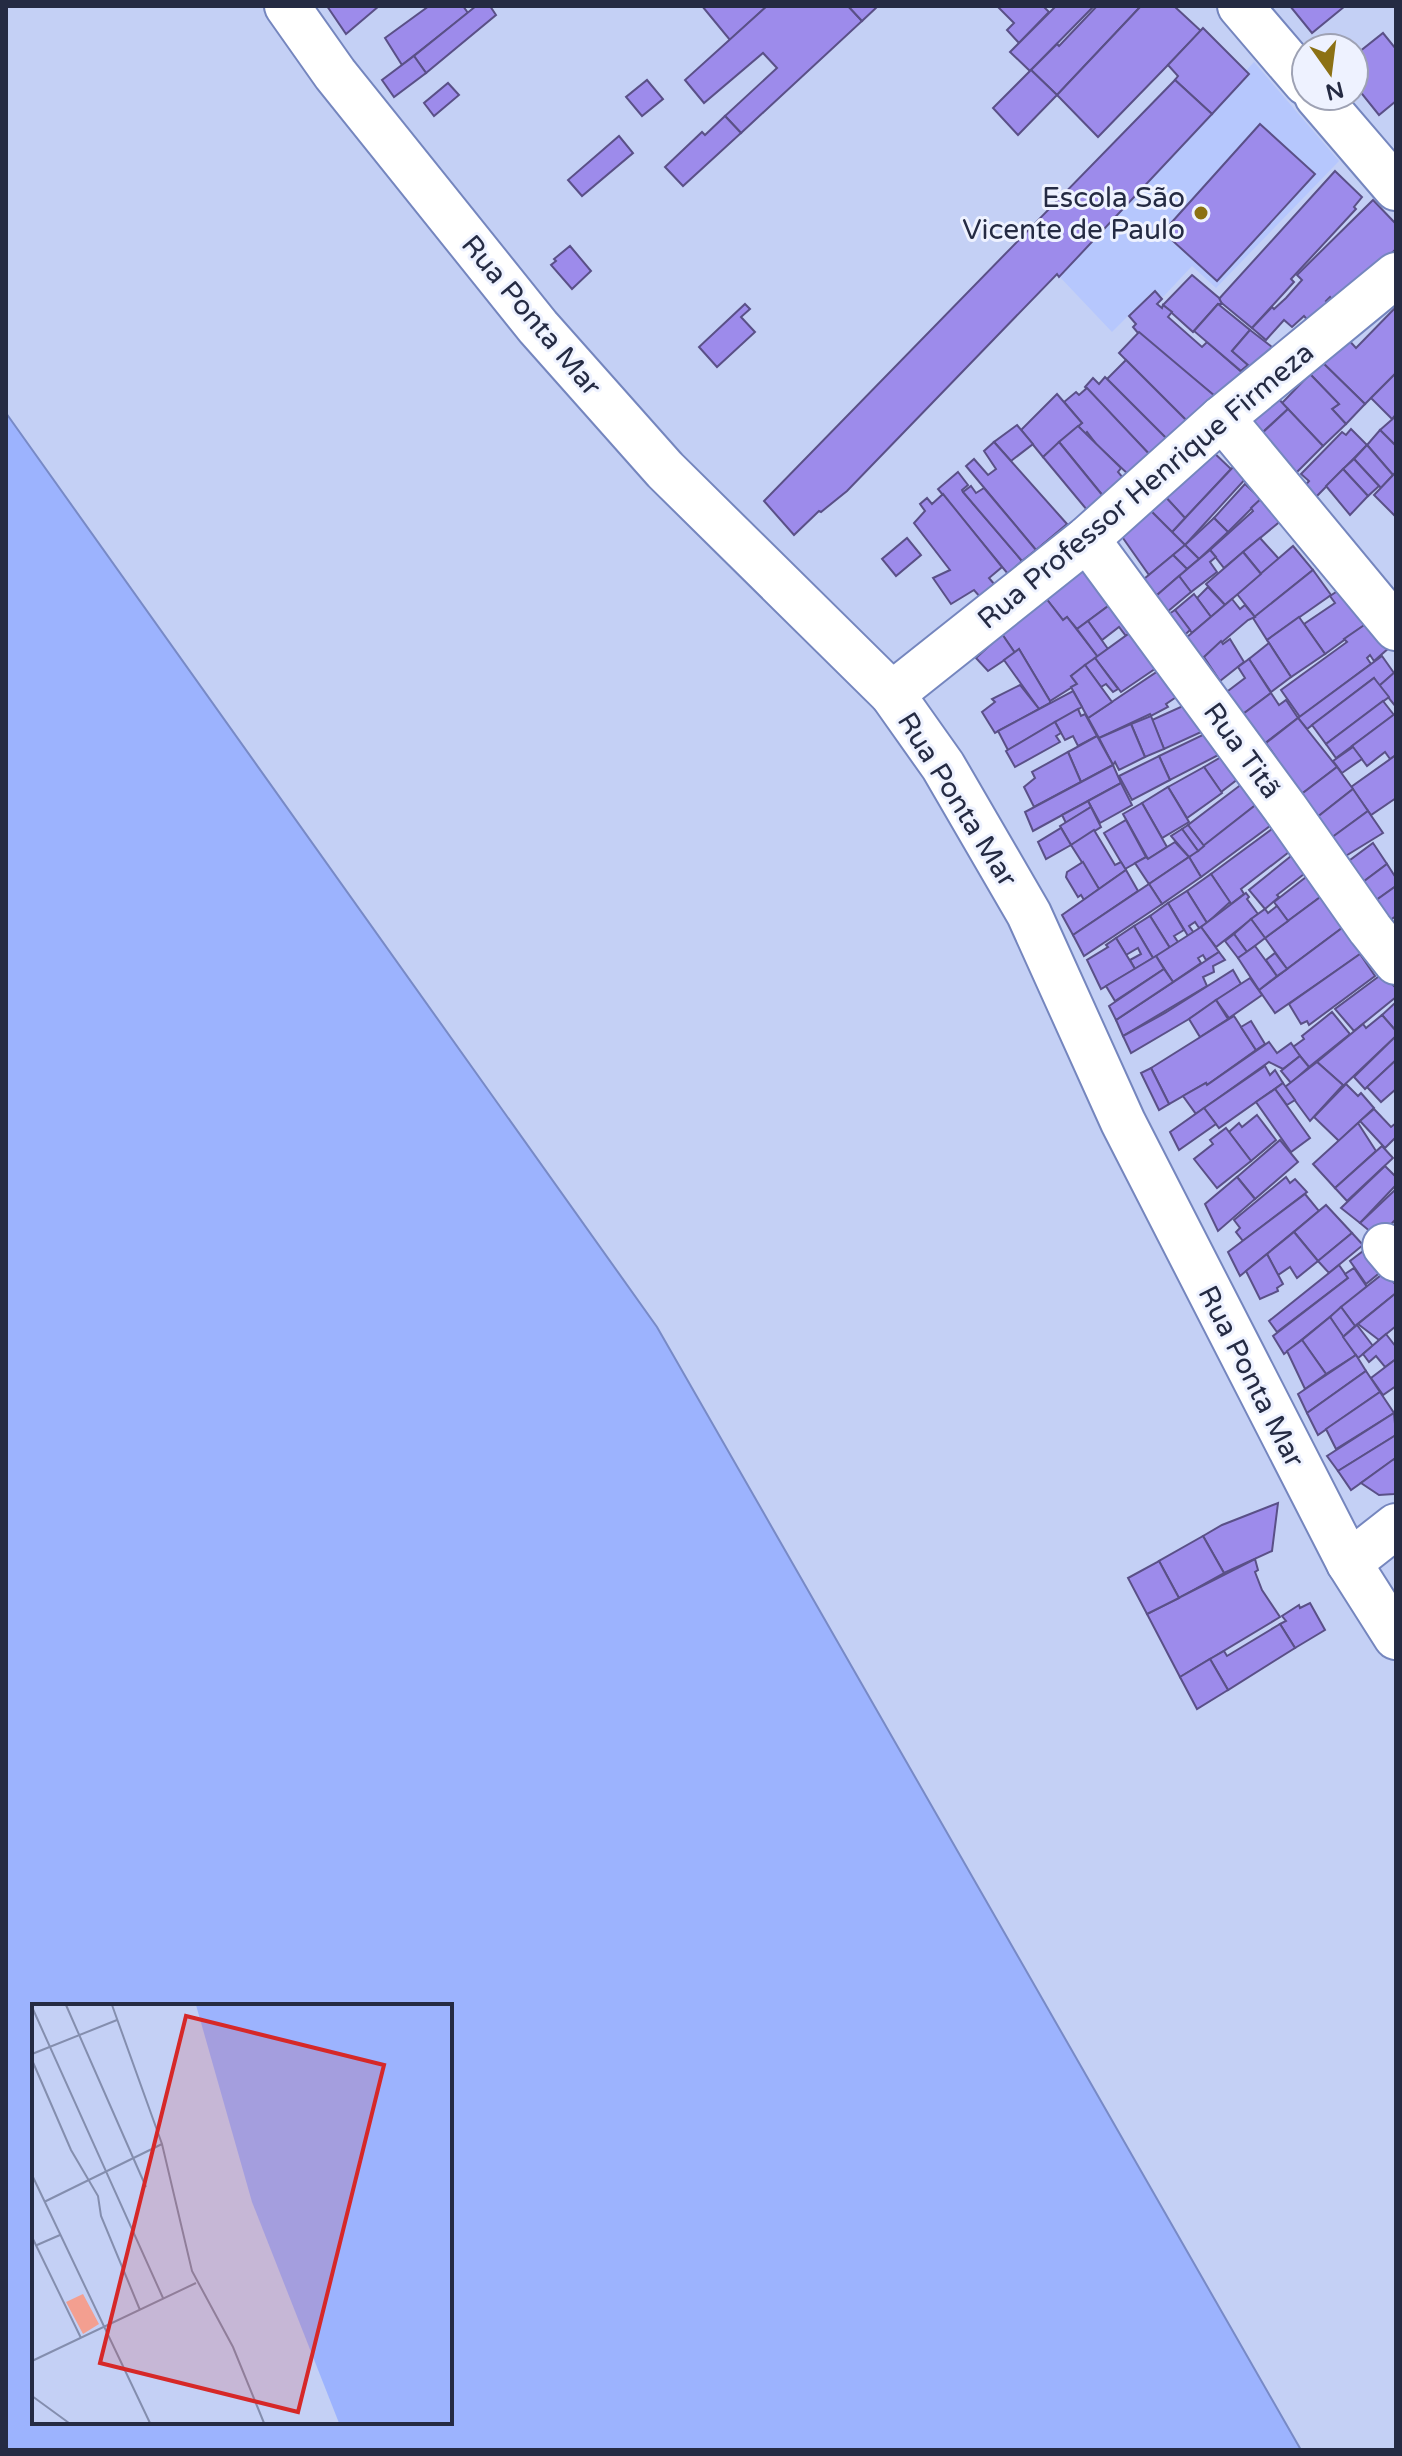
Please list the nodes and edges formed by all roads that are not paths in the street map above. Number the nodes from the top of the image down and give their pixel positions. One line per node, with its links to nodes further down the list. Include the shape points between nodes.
1 (287, 6): 10 (street, Rua Ponta Mar, via 335,74 538,327 665,470)
2 (1240, 6): 3 (street)
3 (1290, 64)
4 (1331, 112): 5 (street)
5 (1396, 188)
6 (1396, 275): 7 (street, Rua Professor Henrique Firmeza)
7 (1222, 418): 8 (street, Rua Professor Henrique Firmeza); 9 (street)
8 (1087, 539): 10 (street, Rua Professor Henrique Firmeza); 11 (street, Rua Titã)
9 (1396, 628)
10 (892, 694): 13 (street, Rua Ponta Mar, via 943,766 1029,914 1123,1122)
11 (1396, 962)
12 (1396, 1526): 13 (street)
13 (1349, 1563): 14 (street, Rua Ponta Mar)
14 (1396, 1637)

